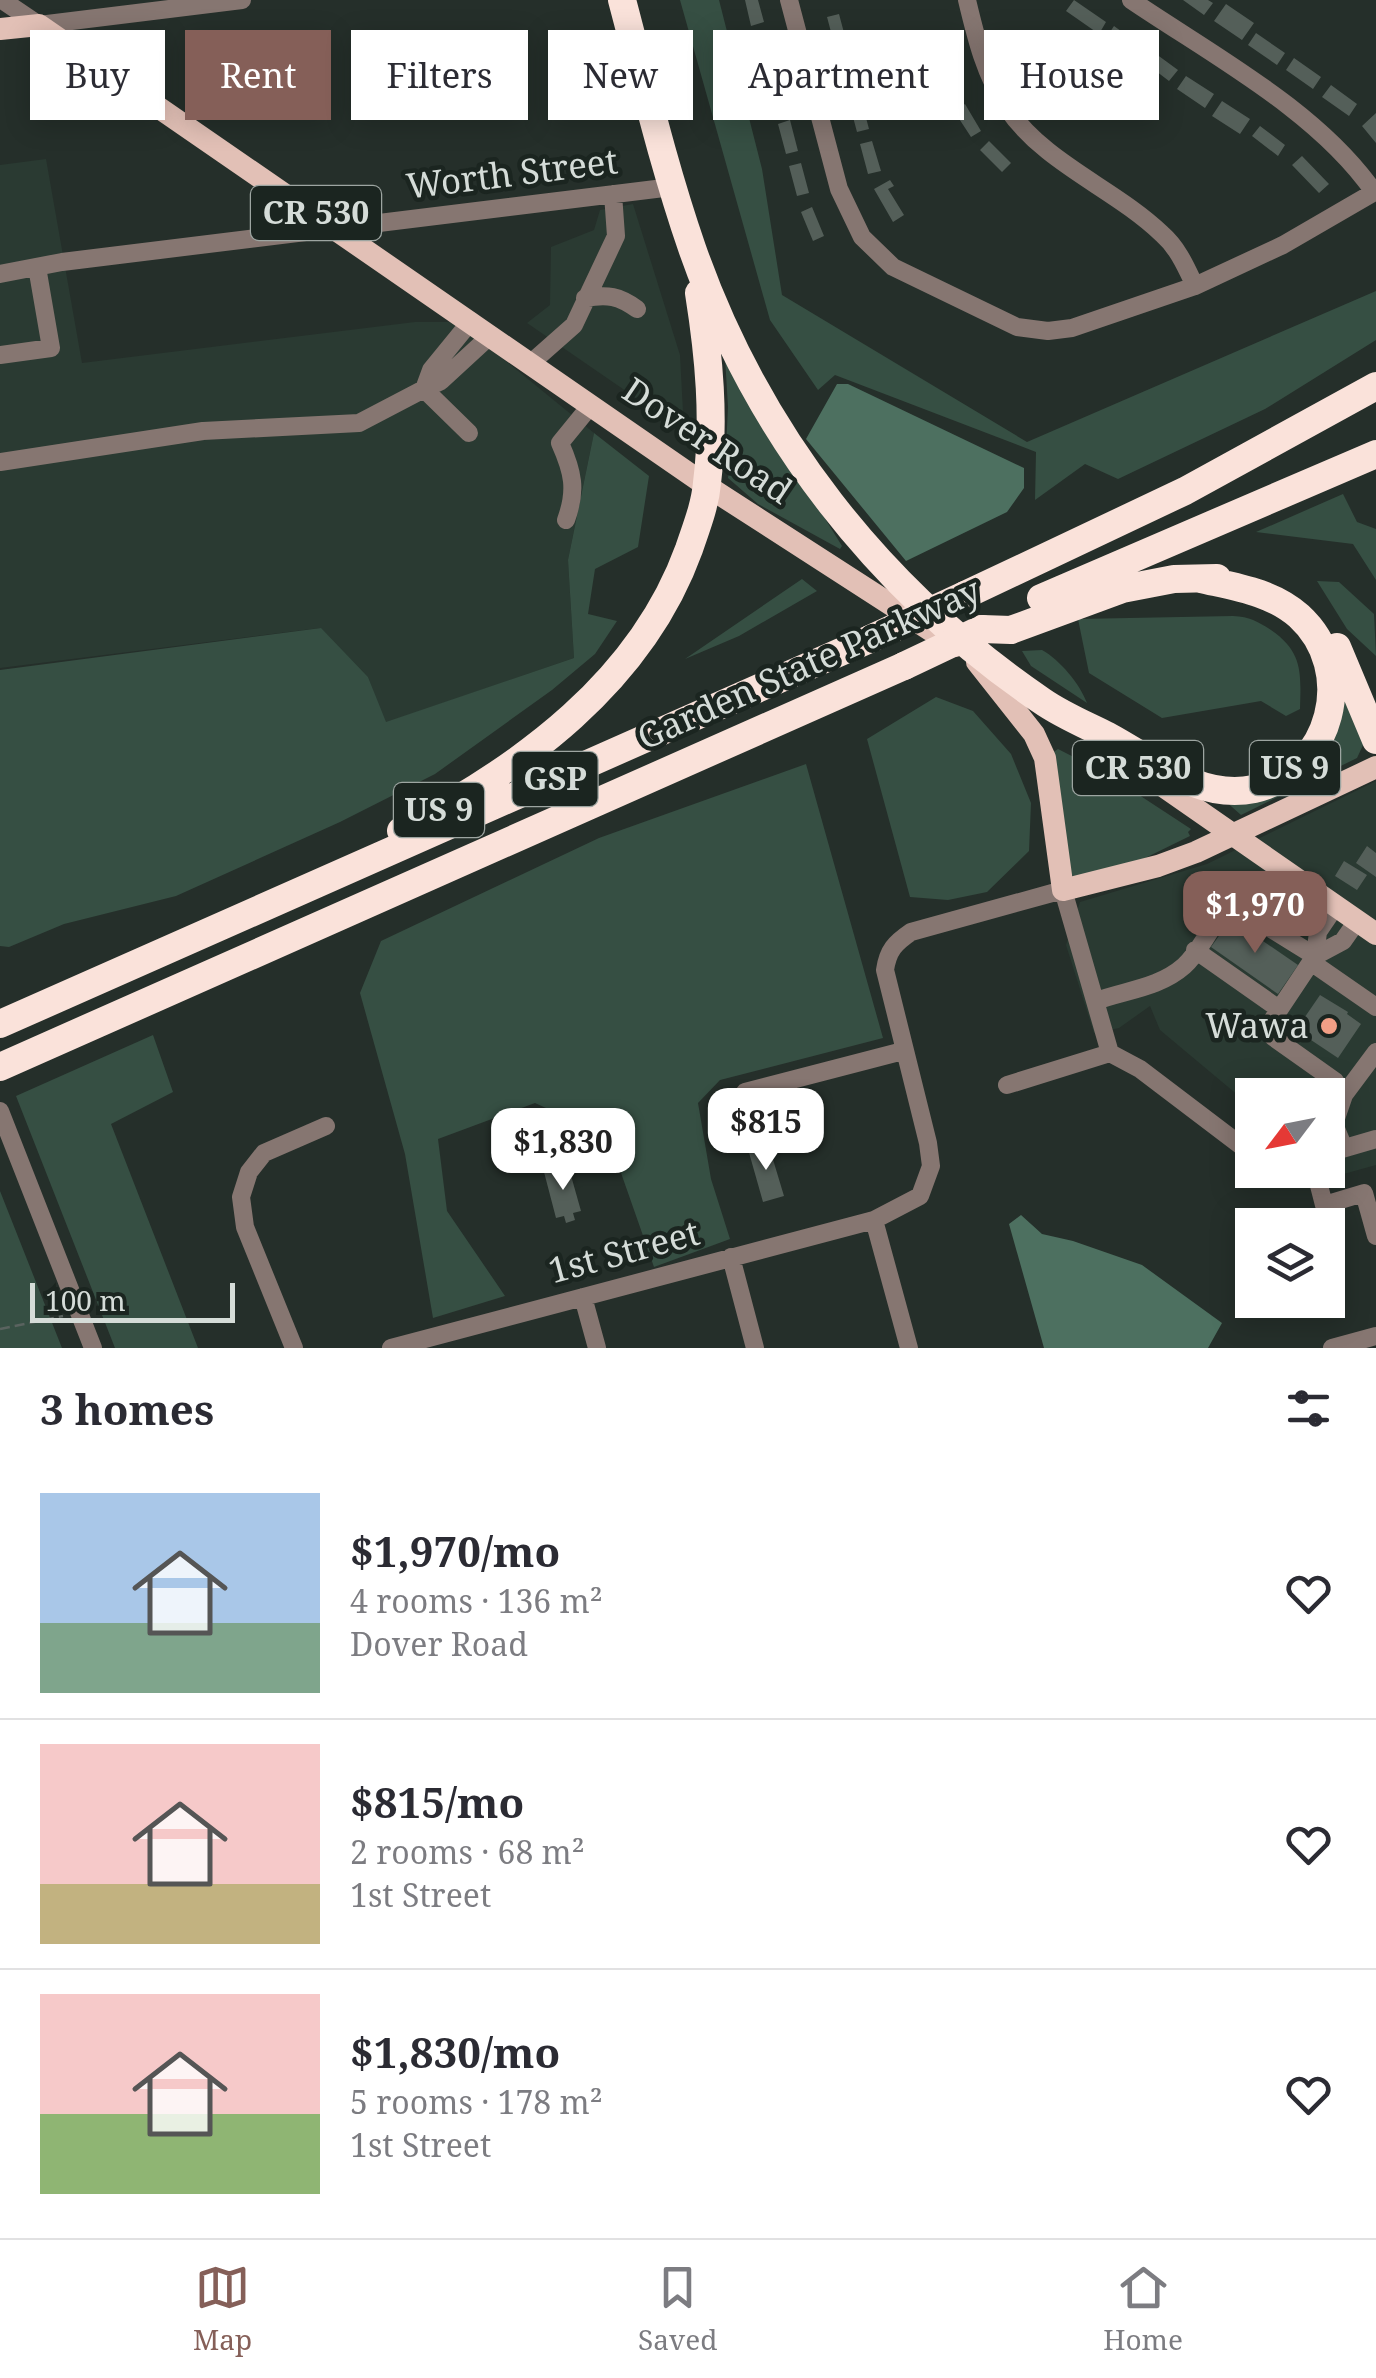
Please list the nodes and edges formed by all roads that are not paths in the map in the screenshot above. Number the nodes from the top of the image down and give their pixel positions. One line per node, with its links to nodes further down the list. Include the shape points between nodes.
1 (2, 0): 7 (street, Dover Road)
2 (242, 0): 7 (street)
3 (622, 0): 9 (highway, US 9)
4 (789, 0): 16 (street, via 848,212 862,238 893,268 1032,331 1072,328)
5 (967, 0): 16 (street, via 988,76 1008,110 1048,151 1164,235)
6 (1131, 0): 10 (street, via 1320,130)
7 (39, 24): 8 (main road); 12 (main road, Dover Road / CR 530)
8 (0, 29)
9 (672, 187): 11 (street, Worth Street); 13 (highway, US 9)
10 (1375, 191): 16 (street, via 1284,246)
11 (613, 194): 12 (street, Worth Street); 17 (street, via 616,236)
12 (338, 228): 14 (street, Worth Street); 19 (main road, Dover Road / CR 530)
13 (693, 252): 29 (highway, US 9, via 710,361); 34 (highway, US 9, via 739,358 804,471 896,582)
14 (37, 267): 15 (street, Worth Street); 21 (street, via 51,348)
15 (0, 274)
16 (1195, 286)
17 (585, 298): 18 (street, via 608,294); 22 (street, via 574,325)
18 (638, 309)
19 (471, 321): 20 (main road, Dover Road / CR 530); 24 (street, via 431,370)
20 (491, 335): 22 (main road, Dover Road / CR 530); 24 (street)
21 (0, 355)
22 (531, 363): 25 (main road, Dover Road / CR 530)
23 (1376, 386): 40 (highway, Garden State Parkway / GSP, bridge, via 1184,491 965,595)
24 (424, 389): 26 (street); 28 (street, via 360,423 203,430)
25 (591, 405): 29 (main road, Dover Road / CR 530); 30 (street, via 560,443 573,473)
26 (468, 433)
27 (1376, 454): 32 (highway, Garden State Parkway / GSP, via 1038,599)
28 (0, 462)
29 (707, 486): 33 (main road, Dover Road / CR 530); 40 (highway, US 9, via 683,565 656,619 578,711 470,791 273,890)
30 (566, 520)
31 (1201, 579): 32 (highway, US 9, via 1122,589 1012,630); 34 (highway, US 9, via 1277,600 1302,618 1322,648 1332,685 1330,711 1299,766 1256,788 1218,791); 35 (highway, via 1259,581 1307,606 1342,659)
32 (982, 630): 51 (highway, Garden State Parkway / GSP, bridge)
33 (974, 659): 34 (main road, Dover Road / CR 530); 38 (main road, via 1034,734 1045,758)
34 (1043, 702): 37 (main road, Dover Road / CR 530)
35 (1376, 740)
36 (1376, 767): 37 (main road)
37 (1232, 834): 38 (main road, via 1158,866); 39 (main road, Dover Road / CR 530)
38 (1063, 890): 44 (street); 48 (street, 1st Street, via 932,925 894,944 885,970)
39 (1335, 907): 41 (main road, Dover Road / CR 530); 43 (street, via 1318,932)
40 (239, 917): 47 (highway, Garden State Parkway / GSP)
41 (1367, 927): 43 (street)
42 (1195, 950): 43 (street, via 1234,906); 44 (street, via 1154,985); 46 (street)
43 (1313, 959): 45 (street); 46 (street)
44 (1096, 1001): 50 (street)
45 (1376, 1007)
46 (1279, 1009): 52 (street, via 1271,1022 1273,1037)
47 (4, 1022)
48 (904, 1051): 54 (street); 62 (street, 1st Street, via 928,1143 929,1177 920,1196)
49 (1376, 1052): 55 (street)
50 (1110, 1053): 53 (street); 59 (street)
51 (12, 1061)
52 (1329, 1078)
53 (1007, 1085)
54 (745, 1092)
55 (1345, 1094)
56 (0, 1111): 68 (street)
57 (326, 1126): 69 (street, via 264,1152 240,1197 245,1226)
58 (1376, 1139): 60 (street)
59 (1235, 1141)
60 (1345, 1148)
61 (1320, 1188): 63 (street, via 1324,1205 1364,1193)
62 (874, 1220): 64 (street, 1st Street); 73 (street)
63 (1376, 1236)
64 (730, 1257): 65 (street, 1st Street); 72 (street)
65 (583, 1297): 67 (street, 1st Street); 71 (street)
66 (1376, 1336): 74 (street)
67 (438, 1342): 70 (street, 1st Street)
68 (93, 1348)
69 (294, 1348)
70 (392, 1348)
71 (597, 1348)
72 (755, 1348)
73 (909, 1348)
74 (1332, 1348)

